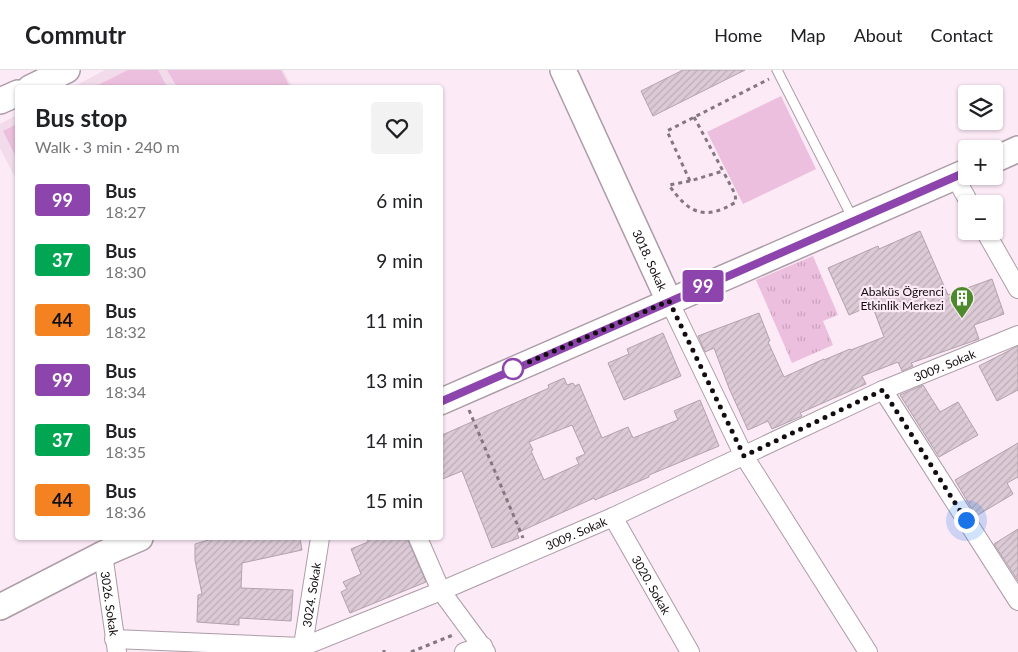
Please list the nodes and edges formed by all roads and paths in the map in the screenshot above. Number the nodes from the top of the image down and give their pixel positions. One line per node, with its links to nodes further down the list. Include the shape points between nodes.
1 (67, 70): 4 (street)
2 (564, 70): 16 (street, 3018. Sokak)
3 (778, 72): 7 (path); 13 (lane)
4 (36, 85)
5 (15, 94): 6 (street)
6 (0, 101)
7 (694, 117): 10 (path); 12 (path, via 667,131)
8 (1018, 150): 9 (street)
9 (1003, 156)
10 (723, 171): 12 (path); 12 (path, via 736,202 725,209 704,214 679,200 669,185)
11 (958, 175): 13 (street)
12 (690, 181)
13 (854, 220): 16 (street)
14 (991, 240): 15 (street)
15 (1018, 289)
16 (669, 301): 19 (street); 20 (street, 3018. Sokak)
17 (1018, 335): 18 (street, 3009. Sokak)
18 (883, 390): 20 (street, 3009. Sokak); 28 (street)
19 (451, 397): 25 (path)
20 (744, 456): 21 (street, 3009. Sokak); 38 (street, 3018. Sokak)
21 (613, 517): 25 (street, 3009. Sokak); 37 (street, 3020. Sokak)
22 (135, 540): 26 (street)
23 (320, 540): 34 (street, 3024. Sokak)
24 (419, 540): 27 (street)
25 (529, 553): 27 (street, 3009. Sokak)
26 (103, 554): 29 (street); 31 (street, 3026. Sokak)
27 (441, 591): 30 (street); 34 (street, 3009. Sokak)
28 (1018, 601)
29 (0, 607)
30 (470, 628): 33 (street); 35 (path)
31 (116, 646): 32 (street, 3009. Sokak)
32 (210, 648): 34 (street, 3009. Sokak)
33 (485, 649): 36 (street)
34 (302, 650)
35 (411, 652)
36 (464, 652)
37 (690, 652)
38 (868, 652)

